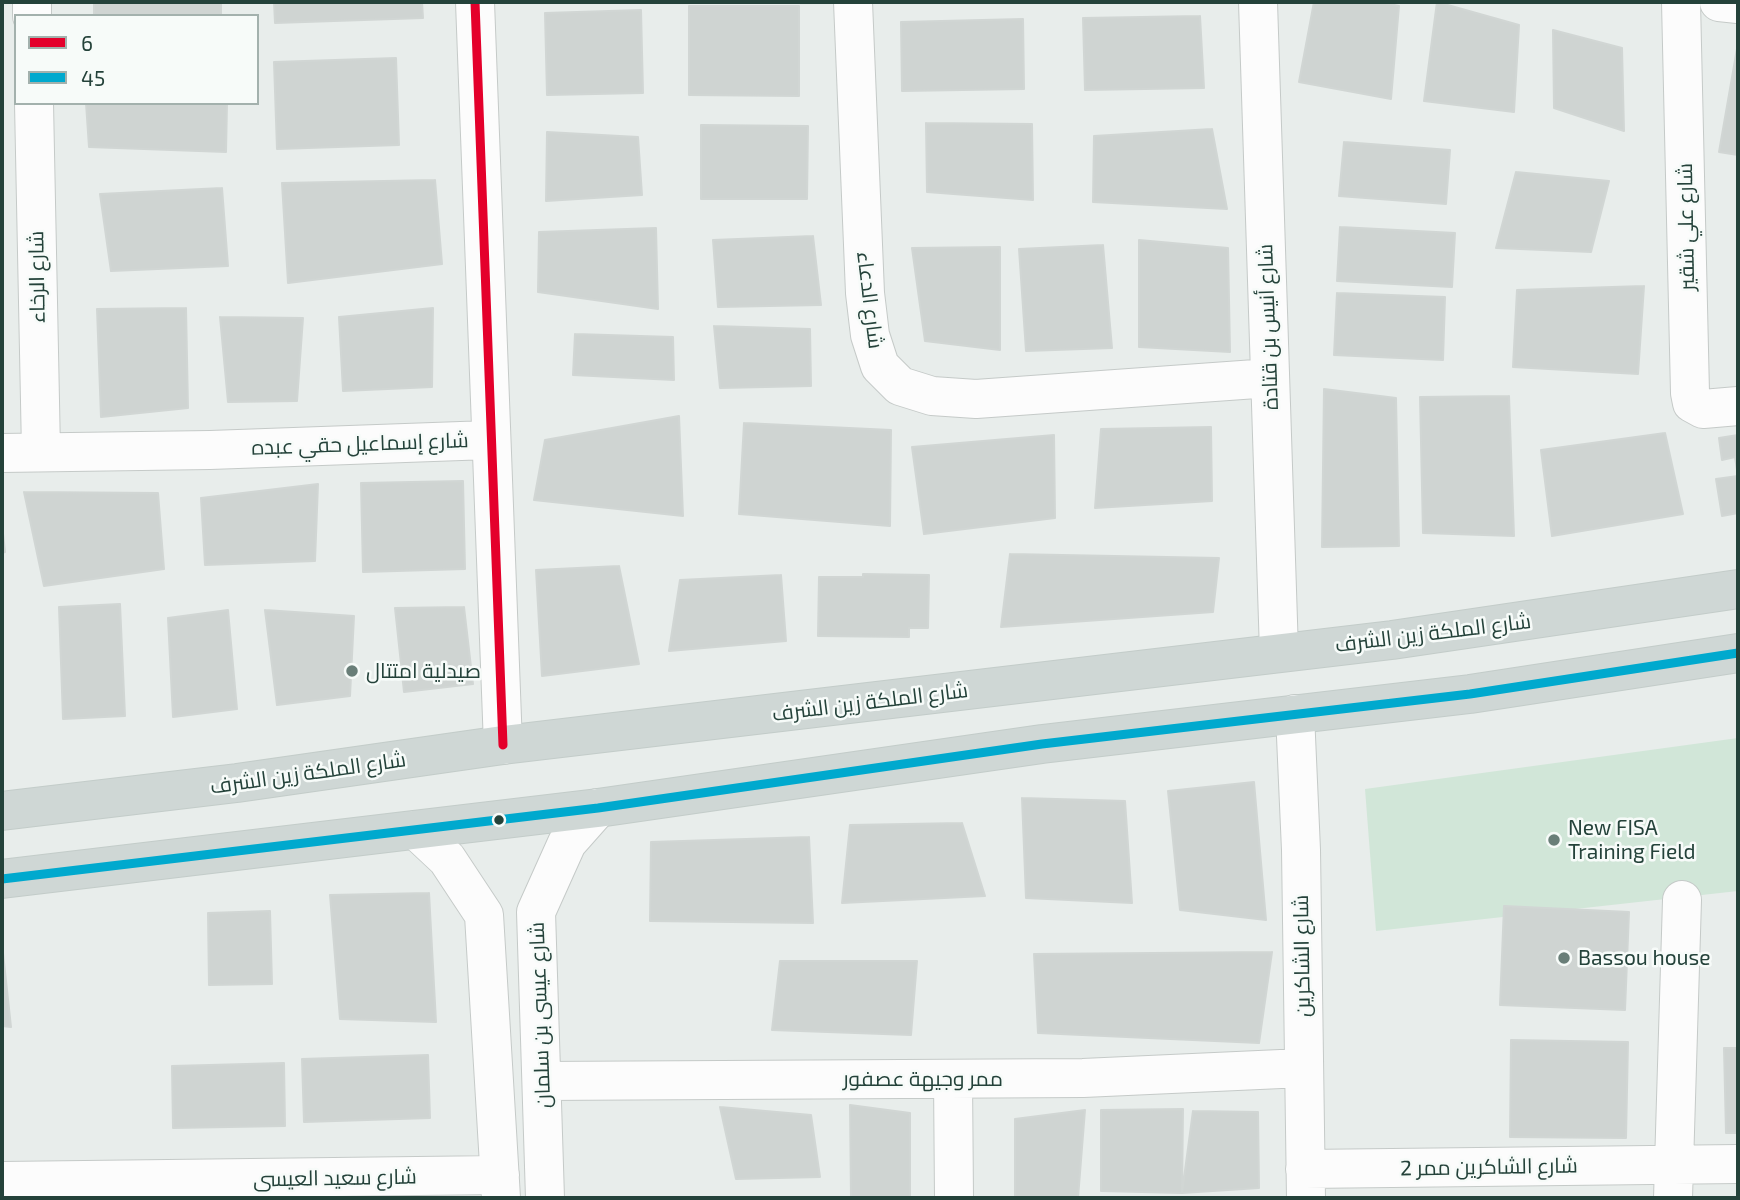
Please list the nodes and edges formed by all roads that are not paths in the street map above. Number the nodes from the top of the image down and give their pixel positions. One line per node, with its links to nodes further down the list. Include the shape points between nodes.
1 (475, 2): 10 (street, شارع إسماعيل حقي عبده)
2 (853, 2): 8 (street, شارع الدعاء, via 870,335 880,366 900,387 932,396 976,399)
3 (1258, 2): 8 (street, شارع أنيس بن قتادة)
4 (1681, 2): 9 (street, شارع علي شقير, via 1690,393 1692,403 1703,409)
5 (1719, 2): 6 (street)
6 (1738, 4)
7 (34, 105): 11 (street, شارع الرخاء)
8 (1270, 378): 14 (street, شارع أنيس بن قتادة)
9 (1738, 406)
10 (489, 440): 11 (street, شارع إسماعيل حقي عبده); 17 (street)
11 (41, 451): 12 (street, شارع إسماعيل حقي عبده)
12 (2, 453)
13 (1738, 589): 14 (main road, شارع الملكة زين الشرف)
14 (1279, 652): 17 (main road, شارع الملكة زين الشرف)
15 (1738, 653): 16 (main road, via 1470,694)
16 (1295, 713): 18 (main road); 25 (street, شارع الشاكرين)
17 (503, 745): 19 (main road, شارع الملكة زين الشرف)
18 (598, 808): 20 (main road); 23 (street, شارع عيسى بن سلمان, via 567,843)
19 (2, 811)
20 (416, 830): 21 (main road); 24 (street, via 447,859)
21 (2, 879)
22 (1682, 900): 30 (street)
23 (536, 912): 24 (street, via 512,906); 27 (street, شارع عيسى بن سلمان)
24 (484, 915): 32 (street)
25 (1303, 1068): 26 (street, ممر وجيهة عصفور); 31 (street, شارع الشاكرين)
26 (953, 1079): 27 (street, ممر وجيهة عصفور); 35 (street)
27 (542, 1081): 34 (street, شارع عيسى بن سلمان)
28 (1738, 1164): 30 (street, شارع الشاكرين ممر 2)
29 (2, 1181): 33 (street, شارع سعيد العيسى)
30 (1673, 1181): 31 (street, شارع الشاكرين ممر 2)
31 (1306, 1184)
32 (500, 1186): 33 (street, شارع سعيد العيسى)
33 (68, 1190)
34 (545, 1198)
35 (954, 1198)

